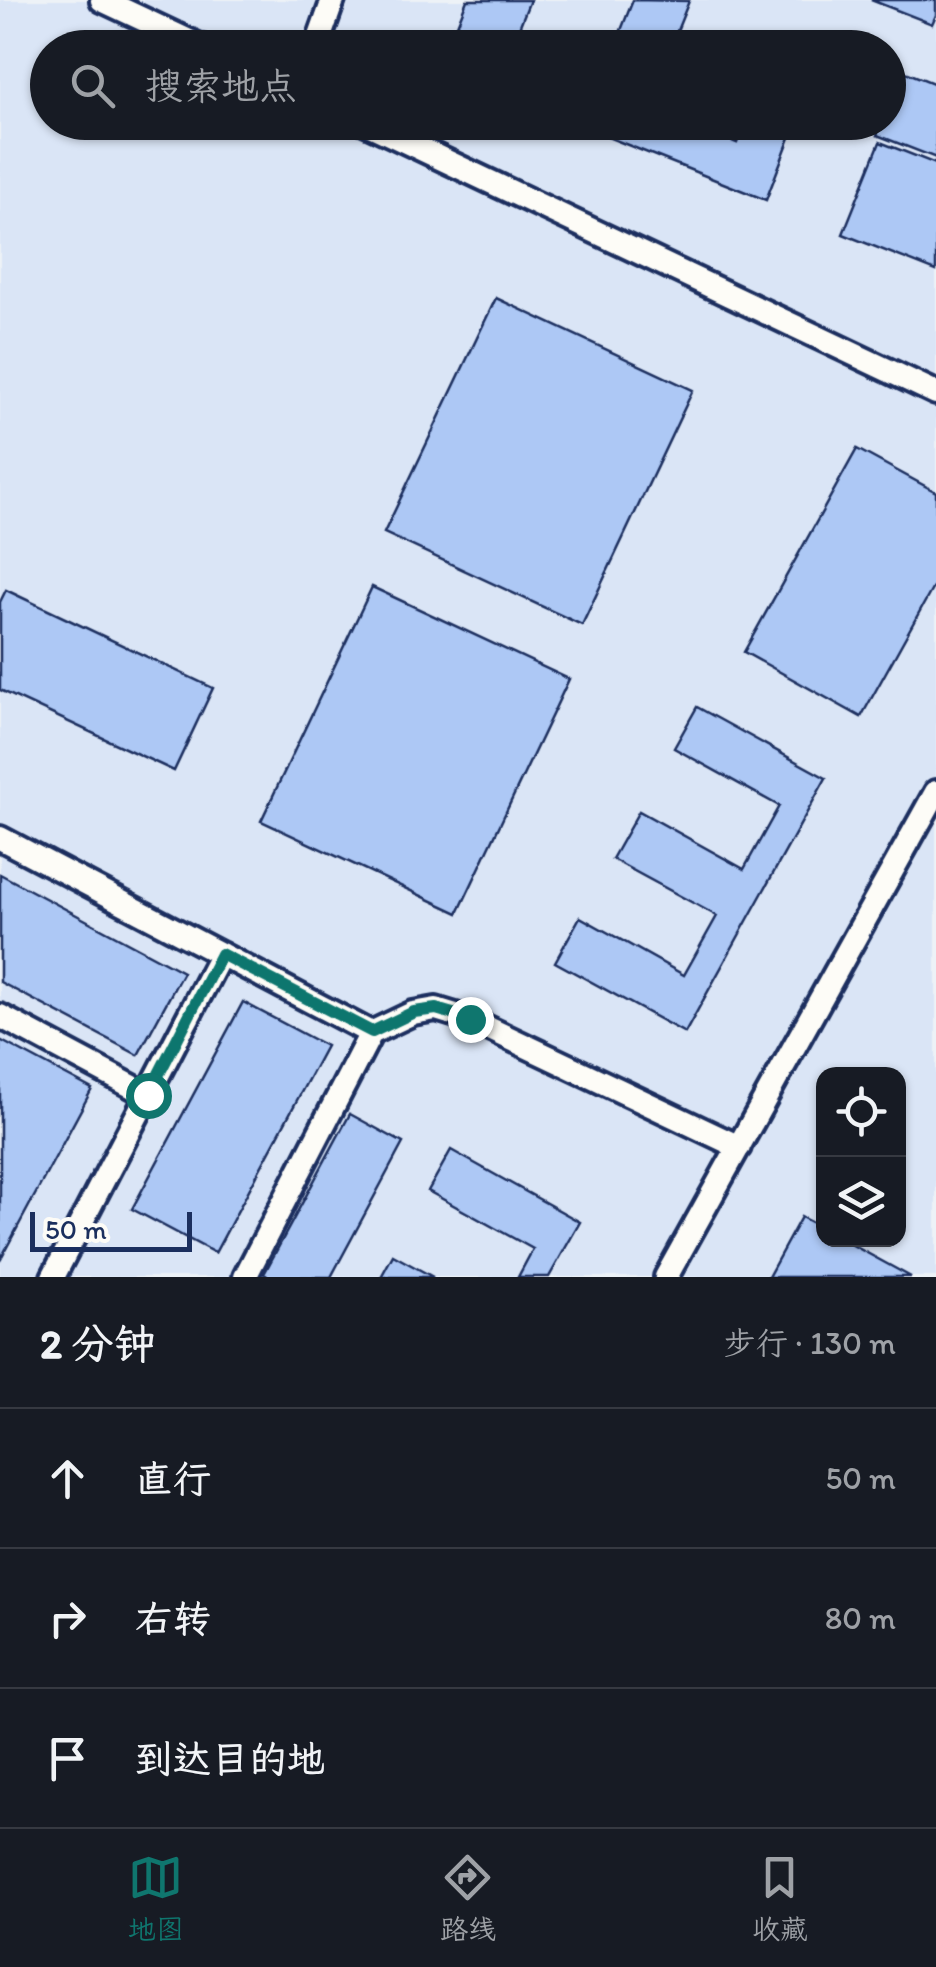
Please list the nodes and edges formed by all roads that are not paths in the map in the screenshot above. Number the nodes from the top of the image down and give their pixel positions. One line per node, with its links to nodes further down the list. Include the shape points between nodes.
1 (102, 0): 3 (street)
2 (333, 0): 4 (street)
3 (166, 30)
4 (322, 30)
5 (402, 140): 6 (street)
6 (936, 393)
7 (936, 792): 13 (street)
8 (0, 838): 9 (street)
9 (221, 954): 11 (street); 12 (street)
10 (0, 1016): 12 (street)
11 (372, 1032): 13 (street, via 414,1012 453,1014); 15 (street)
12 (148, 1095): 14 (street)
13 (738, 1147): 16 (street)
14 (53, 1277)
15 (245, 1277)
16 (666, 1277)

